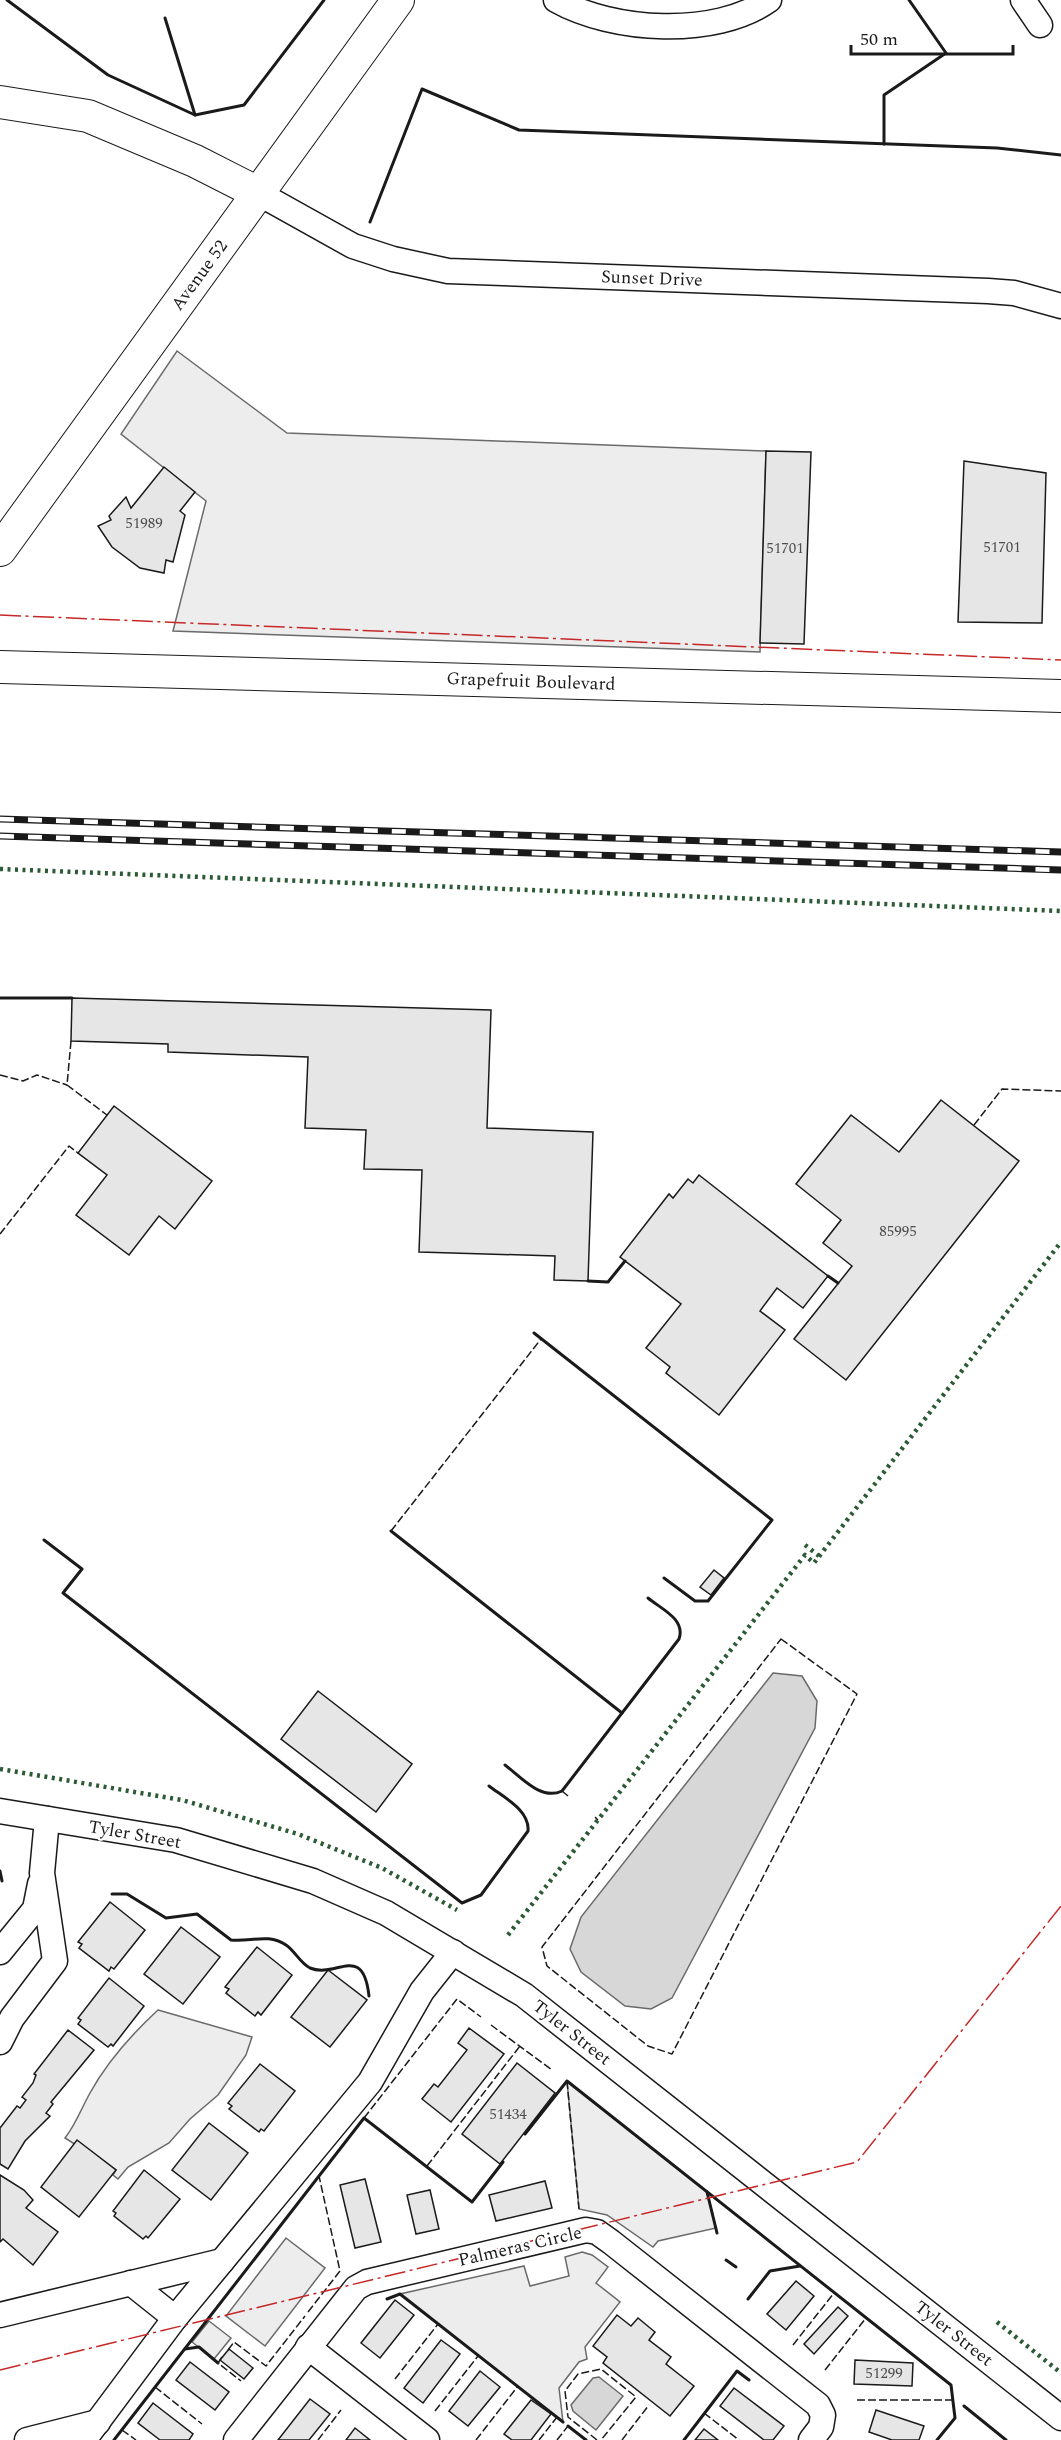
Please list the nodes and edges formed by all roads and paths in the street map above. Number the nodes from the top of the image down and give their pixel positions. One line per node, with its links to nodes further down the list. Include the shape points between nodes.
1 (398, 0): 7 (main road, Avenue 52)
2 (556, 0): 3 (street, via 596,17 655,27 724,19)
3 (770, 0)
4 (1023, 0): 5 (street)
5 (1040, 25)
6 (0, 102): 7 (main road, via 88,116 195,161)
7 (258, 193): 8 (street, Sunset Drive, via 353,246 448,271 988,291 1014,293); 9 (main road, Avenue 52)
8 (1061, 306)
9 (4, 545)
10 (0, 667): 11 (main road, Grapefruit Boulevard)
11 (1061, 696)
12 (0, 1811): 13 (street, Tyler Street)
13 (47, 1819): 14 (street); 16 (street, Tyler Street, via 176,1840 313,1881 386,1913)
14 (42, 1872): 15 (street, via 35,1909); 17 (street, via 55,1961 12,2018)
15 (0, 1952)
16 (453, 1952): 18 (street, via 422,1991 370,2082); 23 (street, Tyler Street, via 547,2012)
17 (0, 2042)
18 (222, 2262): 19 (street); 21 (street)
19 (131, 2283): 20 (street); 21 (street)
20 (0, 2314)
21 (175, 2318): 24 (street)
22 (308, 2347): 26 (street, Palmeras Circle); 27 (street); 28 (street, Palmeras Circle, via 356,2288 367,2282 586,2230 597,2232 818,2405 824,2415)
23 (1061, 2418)
24 (91, 2431): 25 (street)
25 (27, 2440)
26 (236, 2440)
27 (427, 2440)
28 (812, 2440)

